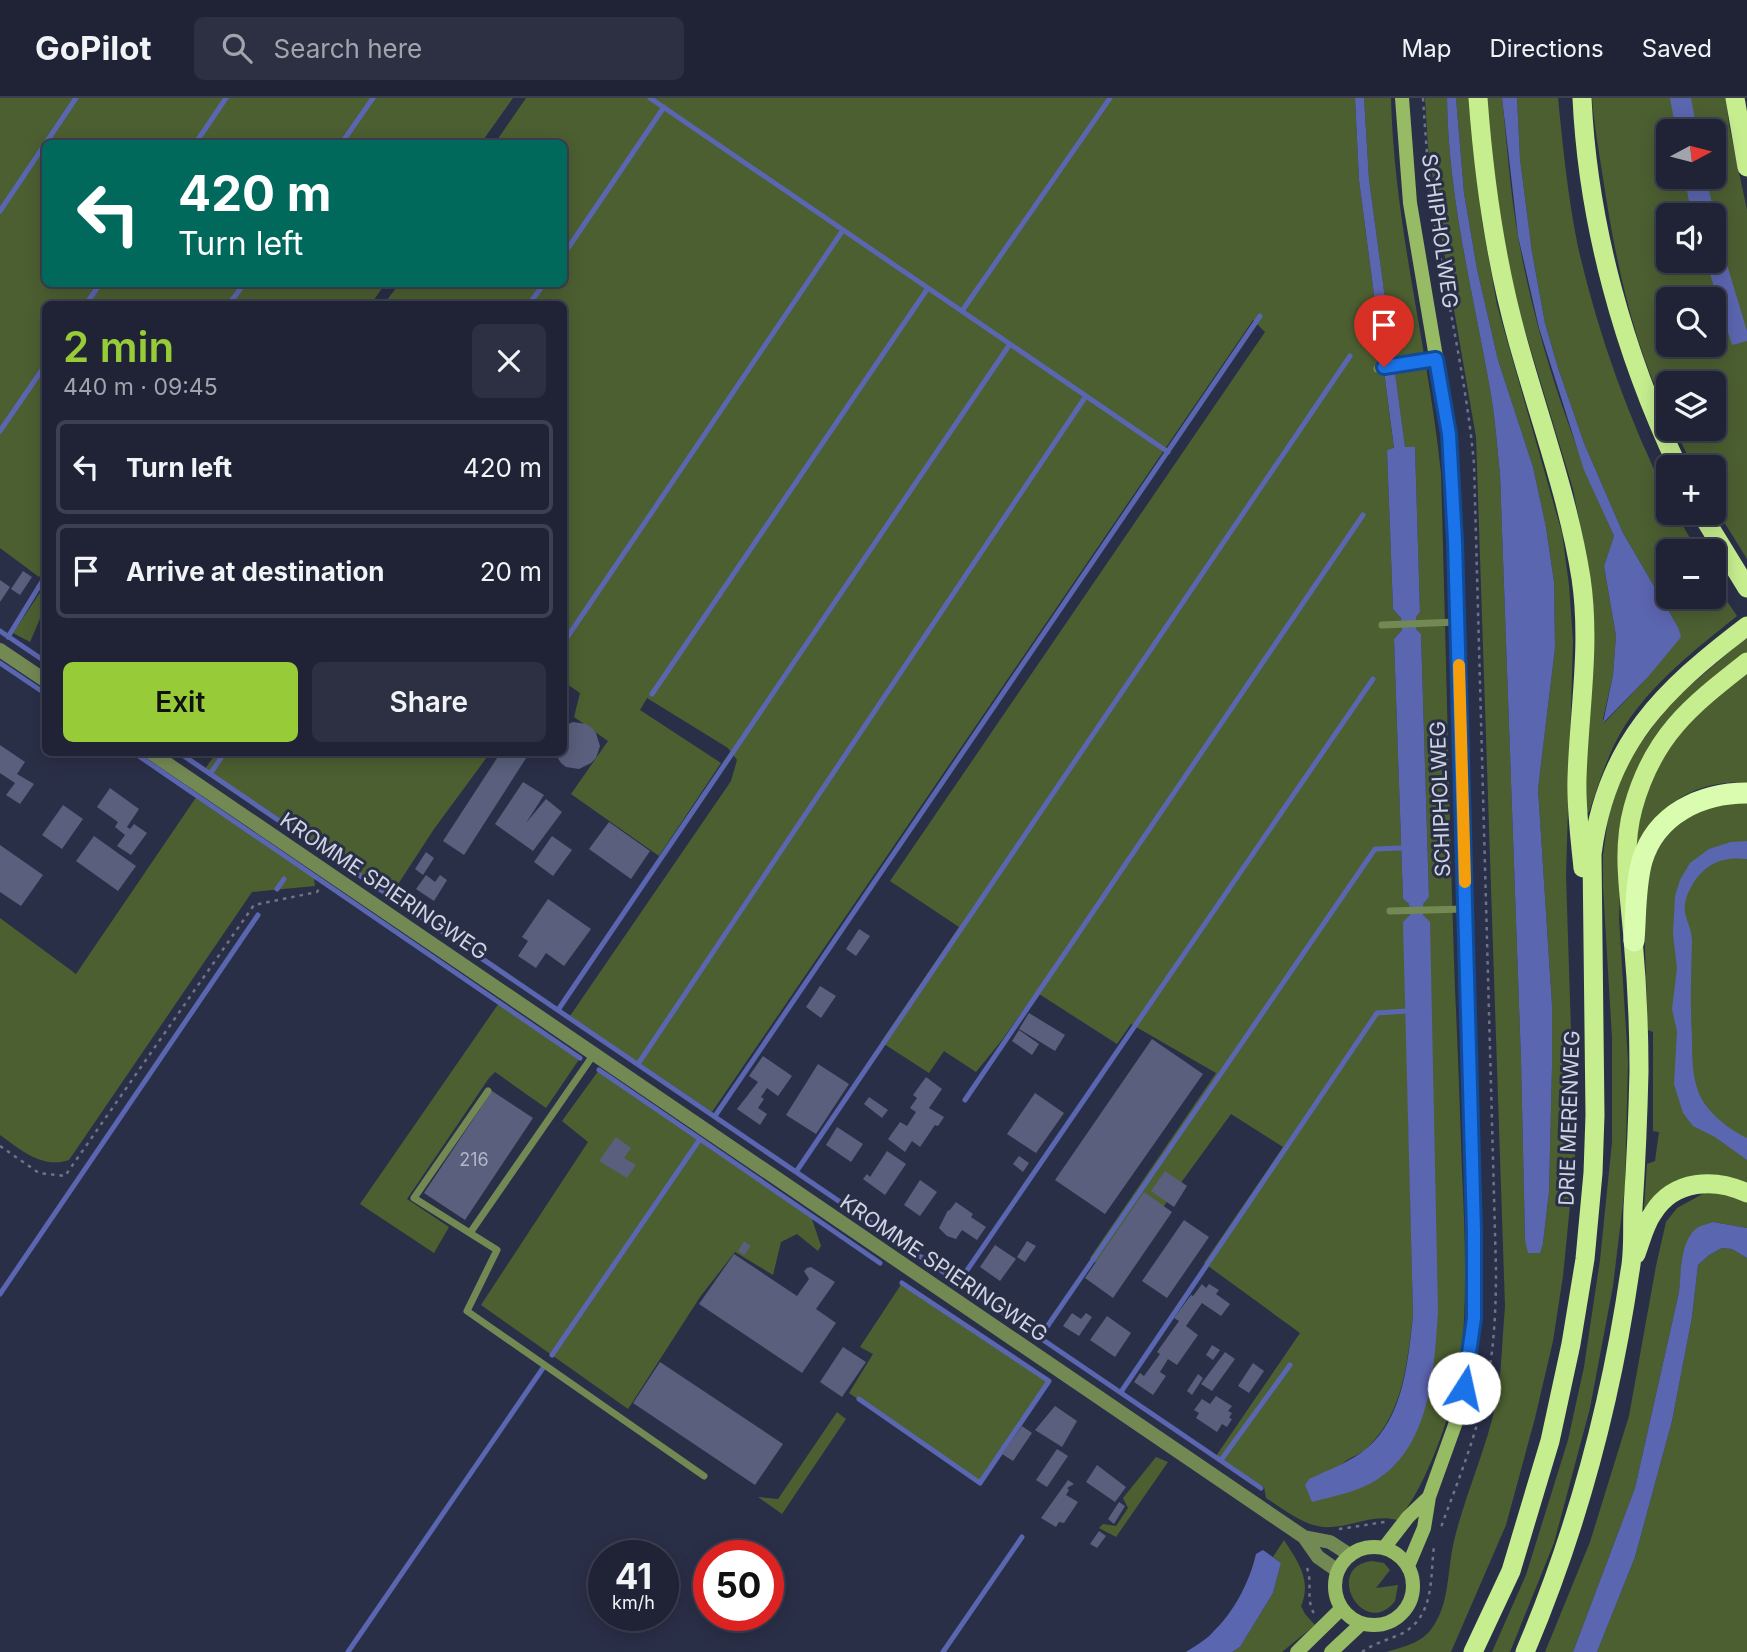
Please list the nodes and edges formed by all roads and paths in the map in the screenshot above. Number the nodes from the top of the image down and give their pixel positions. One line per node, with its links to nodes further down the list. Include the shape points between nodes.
1 (1402, 98): 6 (main road, SCHIPHOLWEG, via 1410,203)
2 (1478, 98): 23 (highway, via 1500,271 1572,526 1581,581 1586,639 1578,817)
3 (1582, 98): 8 (highway, via 1589,170 1612,286 1646,393)
4 (1735, 98): 5 (highway)
5 (1746, 159)
6 (1436, 359): 7 (lane); 11 (main road, SCHIPHOLWEG, via 1449,434)
7 (1381, 368)
8 (1673, 455)
9 (1708, 525): 10 (highway)
10 (1746, 587)
11 (1457, 622): 12 (lane); 20 (main road, SCHIPHOLWEG)
12 (1382, 625)
13 (1747, 626): 23 (highway, DRIE MERENWEG, via 1689,671 1657,704 1634,733 1615,769 1592,854)
14 (0, 650): 16 (street)
15 (1747, 662): 22 (highway, via 1691,706 1661,744 1639,789 1627,831 1626,861)
16 (42, 678)
17 (156, 756): 24 (street, KROMME SPIERINGWEG)
18 (1747, 793): 22 (highway, via 1698,801 1656,834 1642,863)
19 (317, 892): 26 (path, via 254,905 65,1177 39,1173)
20 (1465, 909): 21 (lane); 31 (main road, SCHIPHOLWEG, via 1474,1318 1456,1423)
21 (1390, 911)
22 (1634, 942): 29 (highway, via 1639,1126)
23 (1593, 967): 47 (highway, DRIE MERENWEG, via 1593,1173 1571,1344 1550,1441 1511,1572)
24 (593, 1054): 28 (lane); 35 (street, KROMME SPIERINGWEG)
25 (488, 1091): 28 (lane, via 414,1198)
26 (0, 1146)
27 (1747, 1193): 29 (highway, via 1729,1184 1700,1182 1670,1196 1652,1213)
28 (470, 1233): 30 (lane, via 496,1250 467,1311)
29 (1631, 1268): 48 (highway, via 1603,1420 1576,1515)
30 (704, 1476)
31 (1429, 1497): 32 (main road, SCHIPHOLWEG); 34 (main road, SCHIPHOLWEG)
32 (1401, 1526): 33 (path, via 1381,1521); 37 (main road, SCHIPHOLWEG)
33 (1327, 1531)
34 (1421, 1536): 36 (path); 40 (main road, SCHIPHOLWEG)
35 (1304, 1537): 38 (street, KROMME SPIERINGWEG, via 1330,1542); 41 (street, KROMME SPIERINGWEG, via 1318,1557)
36 (1434, 1545)
37 (1384, 1548): 38 (main road); 40 (main road)
38 (1350, 1555): 41 (main road)
39 (1304, 1559): 44 (path, via 1310,1577 1309,1606)
40 (1408, 1566): 43 (main road, via 1413,1578 1409,1605 1388,1623)
41 (1338, 1571): 42 (main road, via 1335,1590)
42 (1341, 1609): 43 (main road); 44 (main road)
43 (1361, 1624): 46 (main road)
44 (1324, 1627): 45 (main road)
45 (1297, 1652)
46 (1331, 1652)
47 (1473, 1652)
48 (1525, 1652)

